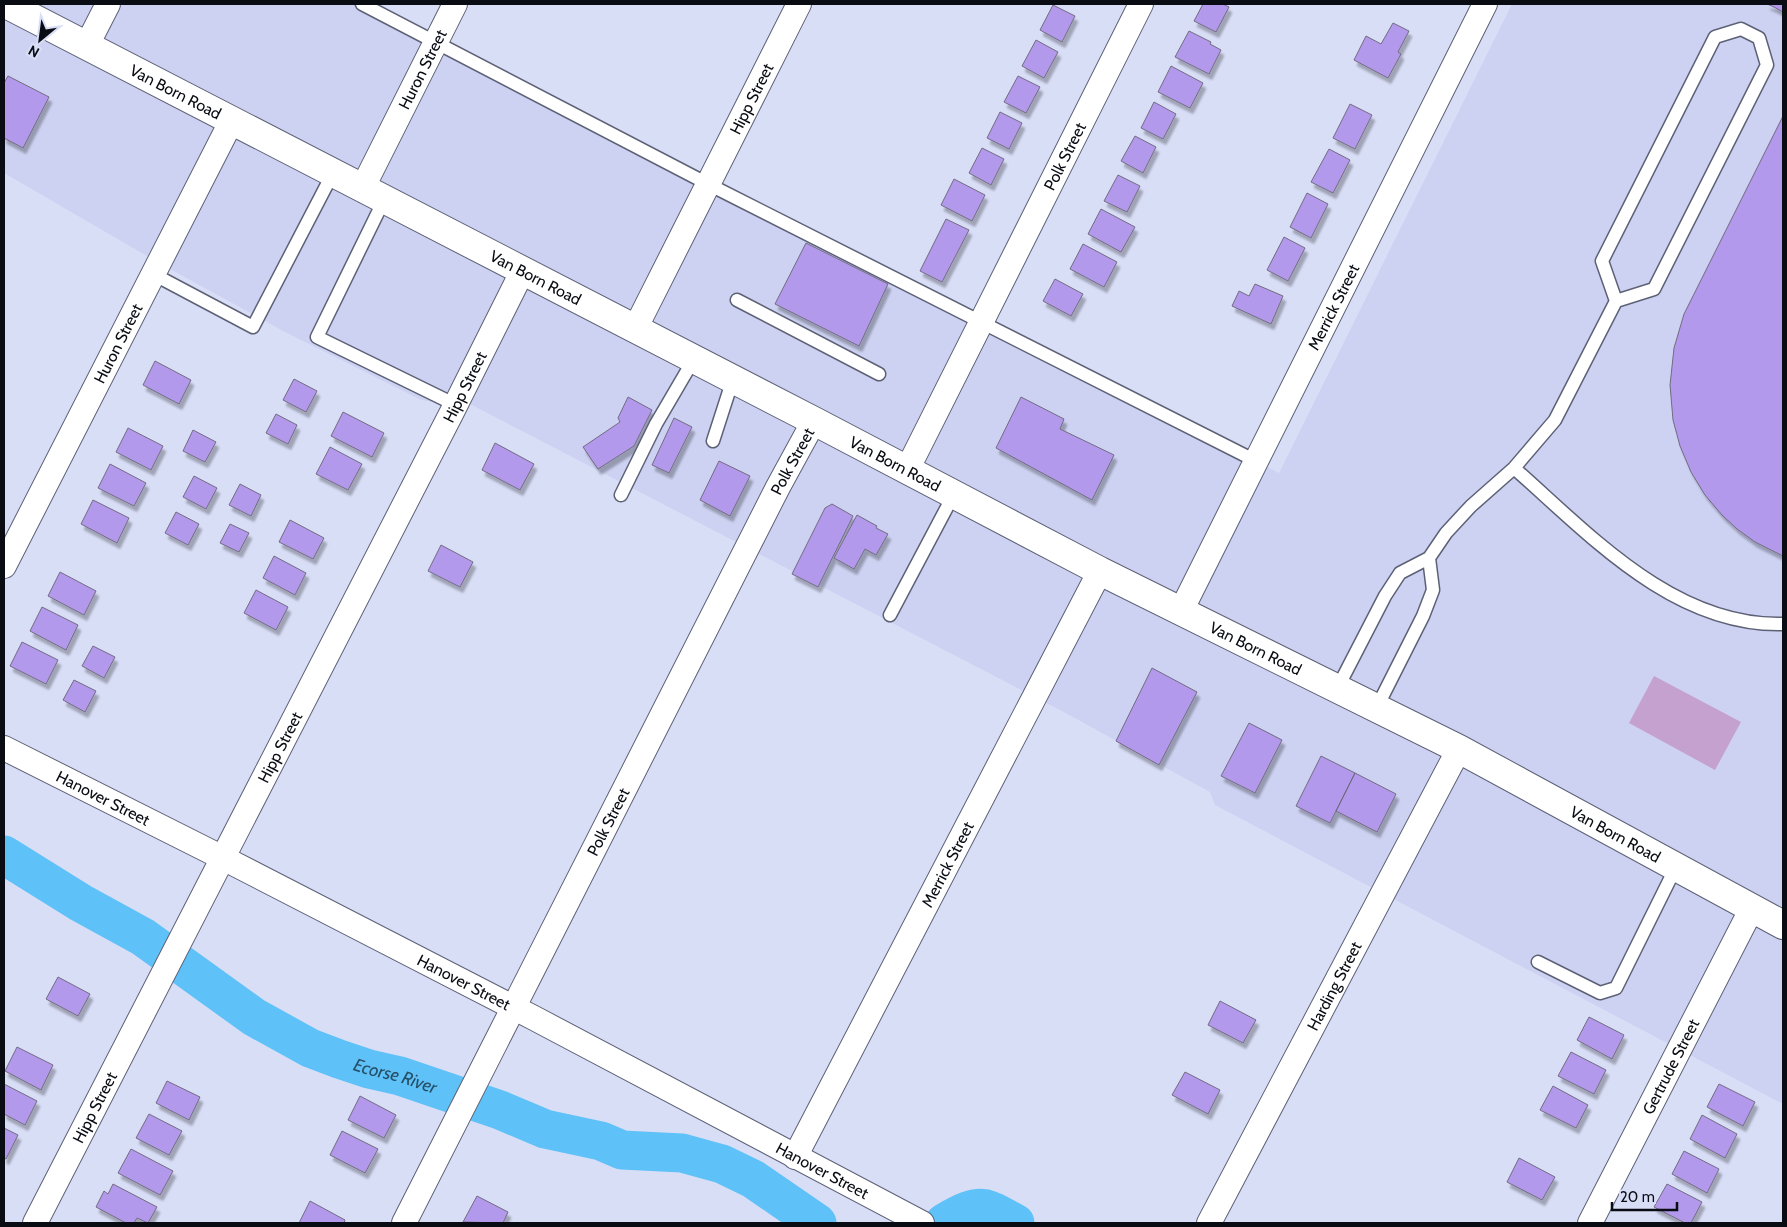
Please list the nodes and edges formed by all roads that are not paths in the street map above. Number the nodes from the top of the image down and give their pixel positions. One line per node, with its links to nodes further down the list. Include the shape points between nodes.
1 (6, 4): 9 (main road, Van Born Road)
2 (108, 4): 9 (street)
3 (362, 4): 8 (lane)
4 (455, 4): 8 (street, Huron Street)
5 (799, 4): 12 (street, Hipp Street)
6 (1141, 4): 18 (street, Polk Street)
7 (1485, 4): 26 (street, Merrick Street)
8 (436, 43): 12 (lane); 13 (street, Huron Street)
9 (86, 45): 10 (main road, Van Born Road)
10 (232, 120): 11 (main road, Van Born Road); 15 (street, Huron Street)
11 (332, 173): 13 (main road, Van Born Road); 15 (lane, via 253,326)
12 (708, 184): 18 (lane); 19 (street, Hipp Street)
13 (373, 194): 14 (main road, Van Born Road); 23 (lane, via 317,337)
14 (523, 270): 19 (main road, Van Born Road); 23 (street, Hipp Street)
15 (153, 274): 32 (street, Huron Street)
16 (737, 300): 21 (lane)
17 (1616, 301): 17 (lane, via 1654,289 1766,65 1759,38 1741,29 1715,36 1602,261); 27 (lane, via 1555,420)
18 (980, 323): 26 (lane); 28 (street, Polk Street)
19 (635, 329): 20 (main road, Van Born Road)
20 (694, 359): 22 (main road, Van Born Road); 30 (lane, via 656,424)
21 (879, 374)
22 (733, 379): 24 (main road, Van Born Road); 25 (lane)
23 (456, 405): 41 (street, Hipp Street)
24 (814, 421): 28 (main road, Van Born Road); 46 (street, Polk Street)
25 (714, 441)
26 (1256, 461): 34 (street, Merrick Street)
27 (1514, 468): 31 (lane, via 1471,506); 36 (lane, via 1623,562 1672,595 1720,616 1767,625)
28 (907, 470): 29 (main road, Van Born Road)
29 (954, 494): 33 (main road, Van Born Road); 35 (lane)
30 (621, 495)
31 (1429, 558): 37 (lane, via 1400,573); 38 (lane, via 1433,590 1398,669)
32 (4, 566)
33 (1100, 571): 34 (main road, Van Born Road); 47 (street, Merrick Street)
34 (1181, 611): 37 (main road, Van Born Road)
35 (890, 615)
36 (1783, 624)
37 (1336, 689): 38 (main road, Van Born Road)
38 (1376, 709): 40 (main road, Van Born Road)
39 (4, 748): 41 (street, Hanover Street)
40 (1459, 749): 42 (main road, Van Born Road); 51 (street, Harding Street)
41 (223, 858): 46 (street, Hanover Street); 49 (street, Hipp Street)
42 (1676, 867): 43 (main road, Van Born Road); 45 (lane, via 1616,988 1600,993)
43 (1752, 908): 44 (main road, Van Born Road); 52 (street, Gertrude Street)
44 (1783, 925)
45 (1538, 962)
46 (514, 1007): 47 (street, Hanover Street); 50 (street, Polk Street)
47 (795, 1157): 48 (street, Hanover Street)
48 (919, 1222)
49 (36, 1223)
50 (404, 1223)
51 (1209, 1223)
52 (1590, 1223)

